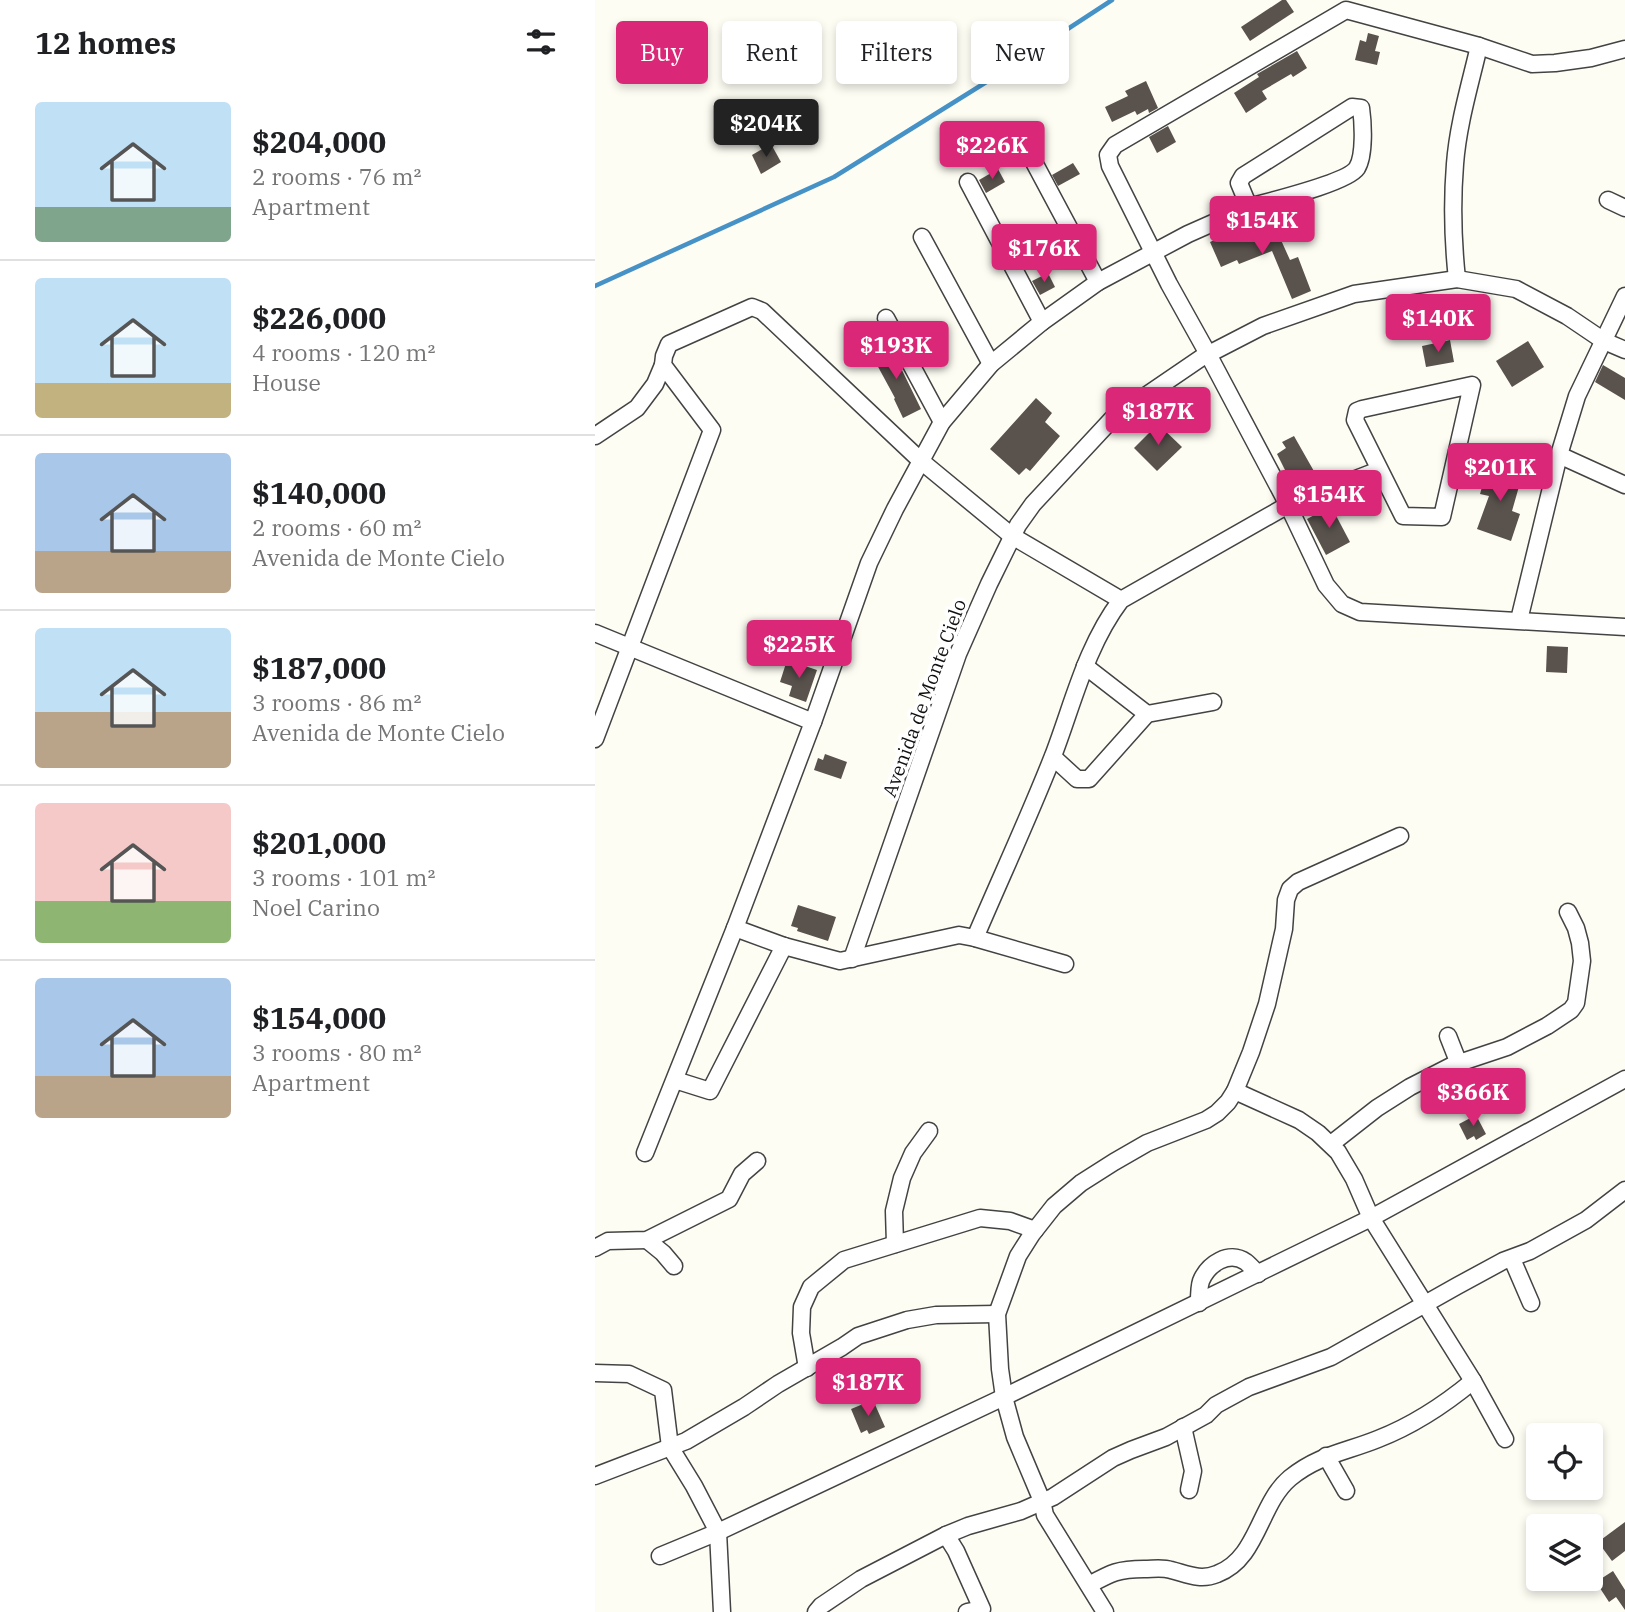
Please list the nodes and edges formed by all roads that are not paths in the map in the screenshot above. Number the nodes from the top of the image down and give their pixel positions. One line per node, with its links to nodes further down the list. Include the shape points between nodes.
1 (1479, 46): 2 (street, via 1532,64); 9 (street, via 1346,10 1115,145 1108,161); 10 (street, via 1455,163)
2 (1625, 50)
3 (1020, 136): 11 (street)
4 (968, 182): 14 (street)
5 (1608, 200): 7 (street)
6 (1249, 207): 6 (street, via 1239,183 1243,176 1352,107 1361,108 1363,131 1356,170); 9 (street)
7 (1625, 208)
8 (922, 237): 19 (street)
9 (1153, 253): 11 (street); 17 (street)
10 (1457, 279): 15 (street, Avenida de Monte Cielo, via 1516,289); 17 (street, Avenida de Monte Cielo, via 1354,294 1263,326)
11 (1098, 282): 14 (street)
12 (1625, 296): 15 (street)
13 (886, 318): 20 (street)
14 (1042, 322): 19 (street)
15 (1604, 341): 16 (street, Avenida de Monte Cielo); 22 (street, via 1577,396)
16 (1625, 350)
17 (1208, 354): 26 (street); 27 (street, Avenida de Monte Cielo, via 1113,418 1033,503)
18 (663, 365): 21 (street, via 637,408); 23 (street, via 669,344 752,307 762,311); 32 (street, via 712,430)
19 (991, 365): 20 (street)
20 (942, 422): 23 (street)
21 (595, 436)
22 (1559, 455): 25 (street); 29 (street)
23 (921, 461): 27 (street); 36 (street, via 869,563)
24 (1379, 470): 24 (street, via 1403,516 1442,517 1472,385 1357,411 1355,420); 26 (street)
25 (1625, 485)
26 (1288, 505): 28 (street); 29 (street, via 1326,585 1342,604 1360,612)
27 (1012, 537): 28 (street); 44 (street, Avenida de Monte Cielo, via 958,654)
28 (1121, 600): 33 (street)
29 (1519, 620): 30 (street)
30 (1625, 627)
31 (595, 633): 32 (street)
32 (630, 647): 36 (street); 37 (street)
33 (1085, 666): 35 (street); 38 (street)
34 (1213, 702): 35 (street)
35 (1147, 714): 38 (street, via 1089,779 1077,779)
36 (813, 722): 41 (street)
37 (595, 739)
38 (1053, 757): 42 (street)
39 (1400, 836): 50 (street, via 1290,889 1267,1004)
40 (1568, 912): 47 (street, via 1582,961 1571,1010 1507,1047)
41 (735, 928): 43 (street); 49 (street)
42 (975, 937): 44 (street, via 959,935); 45 (street)
43 (784, 946): 44 (street, via 840,961); 49 (street, via 710,1091)
44 (852, 959)
45 (1065, 964)
46 (1448, 1036): 47 (street)
47 (1458, 1064): 52 (street, via 1410,1087)
48 (1625, 1079): 56 (street)
49 (675, 1080): 53 (street)
50 (1235, 1091): 52 (street, via 1299,1120); 57 (street, via 1206,1120 1147,1143 1081,1183)
51 (929, 1132): 59 (street, via 902,1178 894,1211)
52 (1331, 1144): 56 (street, via 1354,1179)
53 (645, 1153)
54 (757, 1161): 58 (street, via 742,1174 729,1199)
55 (1625, 1190): 61 (street, via 1586,1220)
56 (1371, 1218): 63 (street); 66 (street)
57 (1035, 1230): 59 (street, via 980,1218); 67 (street, via 1018,1256)
58 (647, 1240): 60 (street, via 608,1241); 62 (street)
59 (895, 1244): 68 (street, via 844,1260 811,1287 801,1320)
60 (595, 1248)
61 (1512, 1259): 65 (street); 66 (street)
62 (674, 1266)
63 (1258, 1274): 64 (street); 64 (street, via 1244,1260 1230,1257 1219,1261 1210,1266 1200,1284)
64 (1199, 1303): 71 (street)
65 (1531, 1303)
66 (1424, 1305): 70 (street); 72 (street, via 1331,1357 1249,1387)
67 (997, 1314): 68 (street, via 907,1320 858,1336); 71 (street)
68 (807, 1368): 74 (street)
69 (595, 1373): 74 (street, via 629,1374 663,1390)
70 (1473, 1381): 73 (street); 75 (street, via 1423,1418 1377,1440)
71 (1004, 1397): 79 (street, via 1014,1437); 80 (street)
72 (1184, 1427): 77 (street, via 1193,1471); 79 (street, via 1113,1458)
73 (1504, 1439)
74 (670, 1447): 76 (street); 80 (street)
75 (1326, 1456): 78 (street); 83 (street, via 1287,1481 1270,1503 1245,1553 1217,1575 1130,1568)
76 (595, 1476)
77 (1189, 1490)
78 (1346, 1491)
79 (1042, 1501): 81 (street); 83 (street, via 1045,1515)
80 (718, 1532): 82 (street); 85 (street)
81 (946, 1535): 84 (street, via 861,1580); 86 (street, via 982,1609)
82 (660, 1556)
83 (1089, 1585): 87 (street)
84 (821, 1610)
85 (722, 1612)
86 (967, 1612)
87 (1105, 1612)

